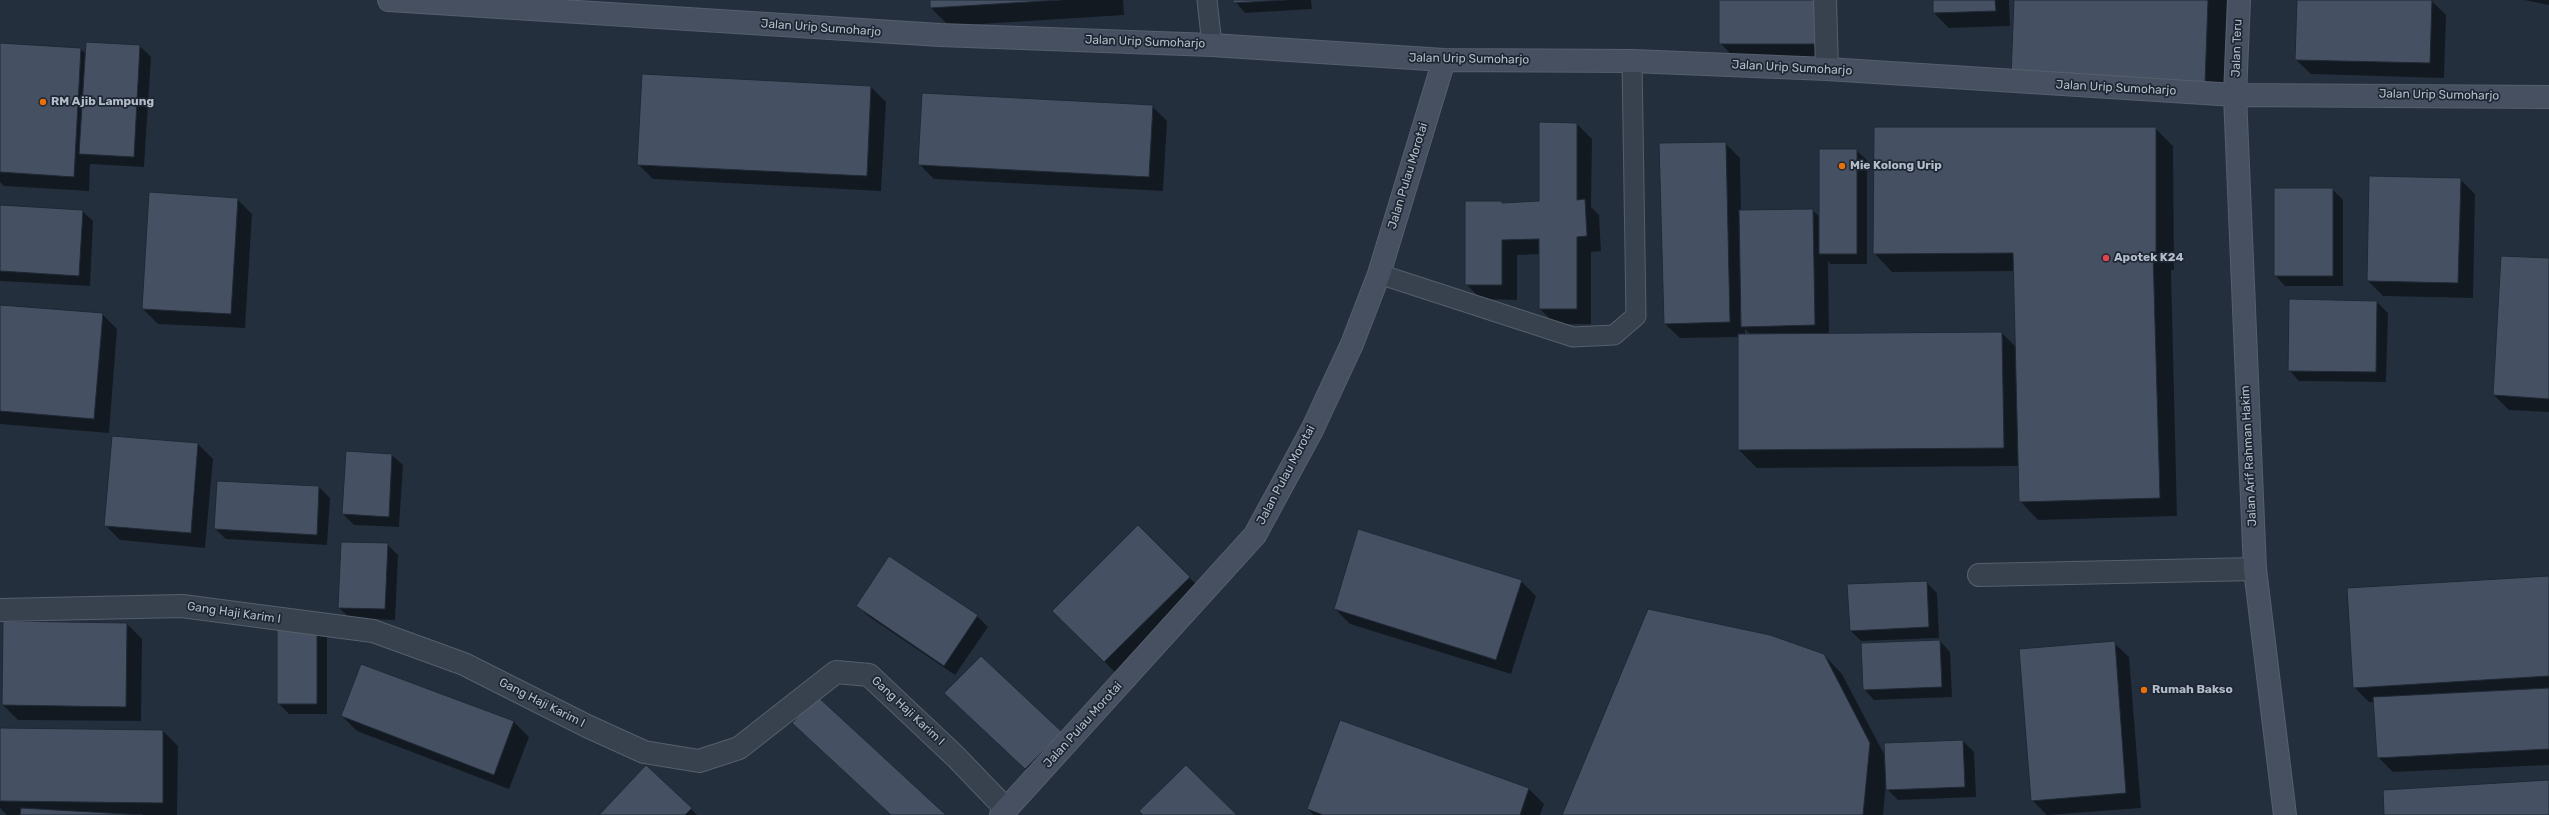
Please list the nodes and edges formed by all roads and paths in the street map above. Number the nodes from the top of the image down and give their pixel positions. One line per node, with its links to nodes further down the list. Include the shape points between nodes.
1 (389, 0): 5 (main road, Jalan Urip Sumoharjo, via 940,35)
2 (1206, 0): 5 (lane)
3 (1825, 0): 8 (street)
4 (2239, 0): 9 (main road, Jalan Teru)
5 (1212, 44): 6 (main road, Jalan Urip Sumoharjo)
6 (1444, 60): 7 (main road, Jalan Urip Sumoharjo); 11 (main road, Jalan Pulau Morotai)
7 (1632, 61): 8 (main road, Jalan Urip Sumoharjo); 11 (lane, via 1636,316 1614,335 1574,337)
8 (1827, 69): 9 (main road, Jalan Urip Sumoharjo)
9 (2235, 95): 10 (main road, Jalan Urip Sumoharjo); 12 (main road, Jalan Arif Rahman Hakim)
10 (2549, 97)
11 (1378, 274): 15 (main road, Jalan Pulau Morotai, via 1352,344 1312,430 1255,534)
12 (2255, 569): 13 (street); 16 (main road, Jalan Arif Rahman Hakim)
13 (1979, 575)
14 (0, 610): 15 (street, Gang Haji Karim I, via 182,606 373,631 464,664 644,752 699,761 739,748 836,672 869,675 956,757)
15 (1003, 812)
16 (2285, 815)

